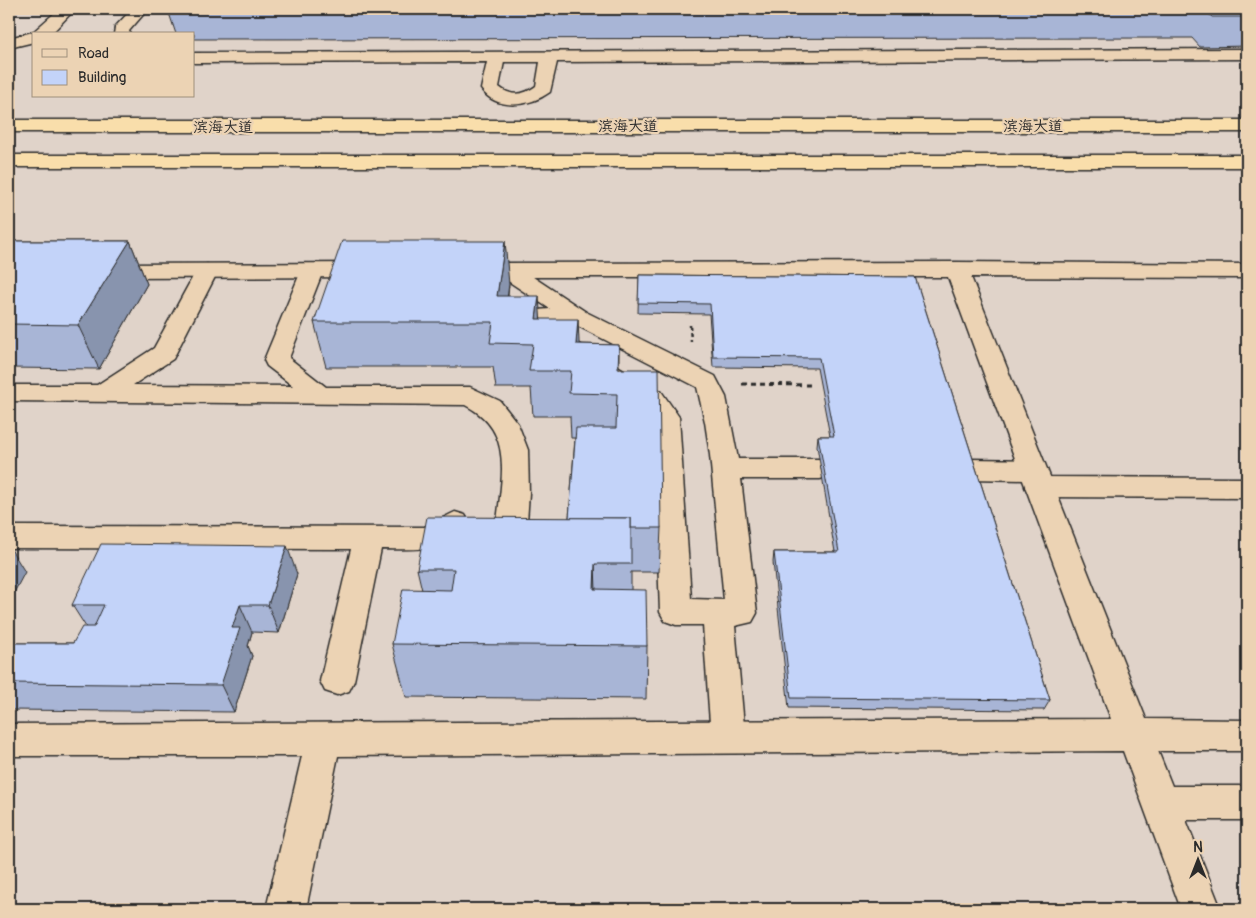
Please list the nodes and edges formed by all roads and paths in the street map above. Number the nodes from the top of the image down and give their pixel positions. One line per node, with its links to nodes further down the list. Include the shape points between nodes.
1 (67, 9): 3 (street)
2 (140, 9): 4 (street)
3 (43, 32)
4 (122, 32)
5 (32, 37): 6 (street)
6 (9, 43)
7 (1247, 54): 9 (street)
8 (498, 57): 9 (street); 10 (street); 11 (street, via 490,89 498,96)
9 (549, 57): 11 (street, via 544,88 534,97)
10 (195, 58)
11 (516, 100): 13 (street)
12 (9, 126): 13 (highway, 滨海大道)
13 (513, 126): 14 (highway, 滨海大道)
14 (1247, 126)
15 (9, 161): 16 (highway, 滨海大道)
16 (1247, 161)
17 (956, 269): 21 (street); 24 (street); 34 (street)
18 (312, 270): 19 (street); 23 (street); 30 (street, via 276,360)
19 (390, 270)
20 (448, 270): 21 (street)
21 (507, 270): 25 (street)
22 (88, 271): 23 (street)
23 (207, 271): 29 (street, via 164,353)
24 (1247, 271)
25 (578, 317): 26 (street); 38 (street, via 530,316 529,328 652,397 666,417 676,612)
26 (709, 384): 27 (path); 31 (street)
27 (811, 385)
28 (9, 393): 29 (street)
29 (102, 394): 30 (street)
30 (319, 394): 37 (street, via 470,396 495,410 511,434 524,522 456,522 429,538)
31 (725, 469): 32 (street); 38 (street, via 741,613)
32 (820, 469)
33 (968, 469): 34 (street)
34 (1036, 479): 35 (street); 41 (street)
35 (1247, 488)
36 (9, 537): 37 (street)
37 (368, 540): 39 (street)
38 (718, 612): 43 (street)
39 (337, 681)
40 (326, 731): 43 (street); 44 (street); 47 (street)
41 (1135, 734): 42 (street); 43 (street); 45 (street)
42 (1247, 734)
43 (728, 736)
44 (9, 740)
45 (1160, 803): 46 (street); 48 (street)
46 (1247, 803)
47 (286, 909)
48 (1201, 909)

